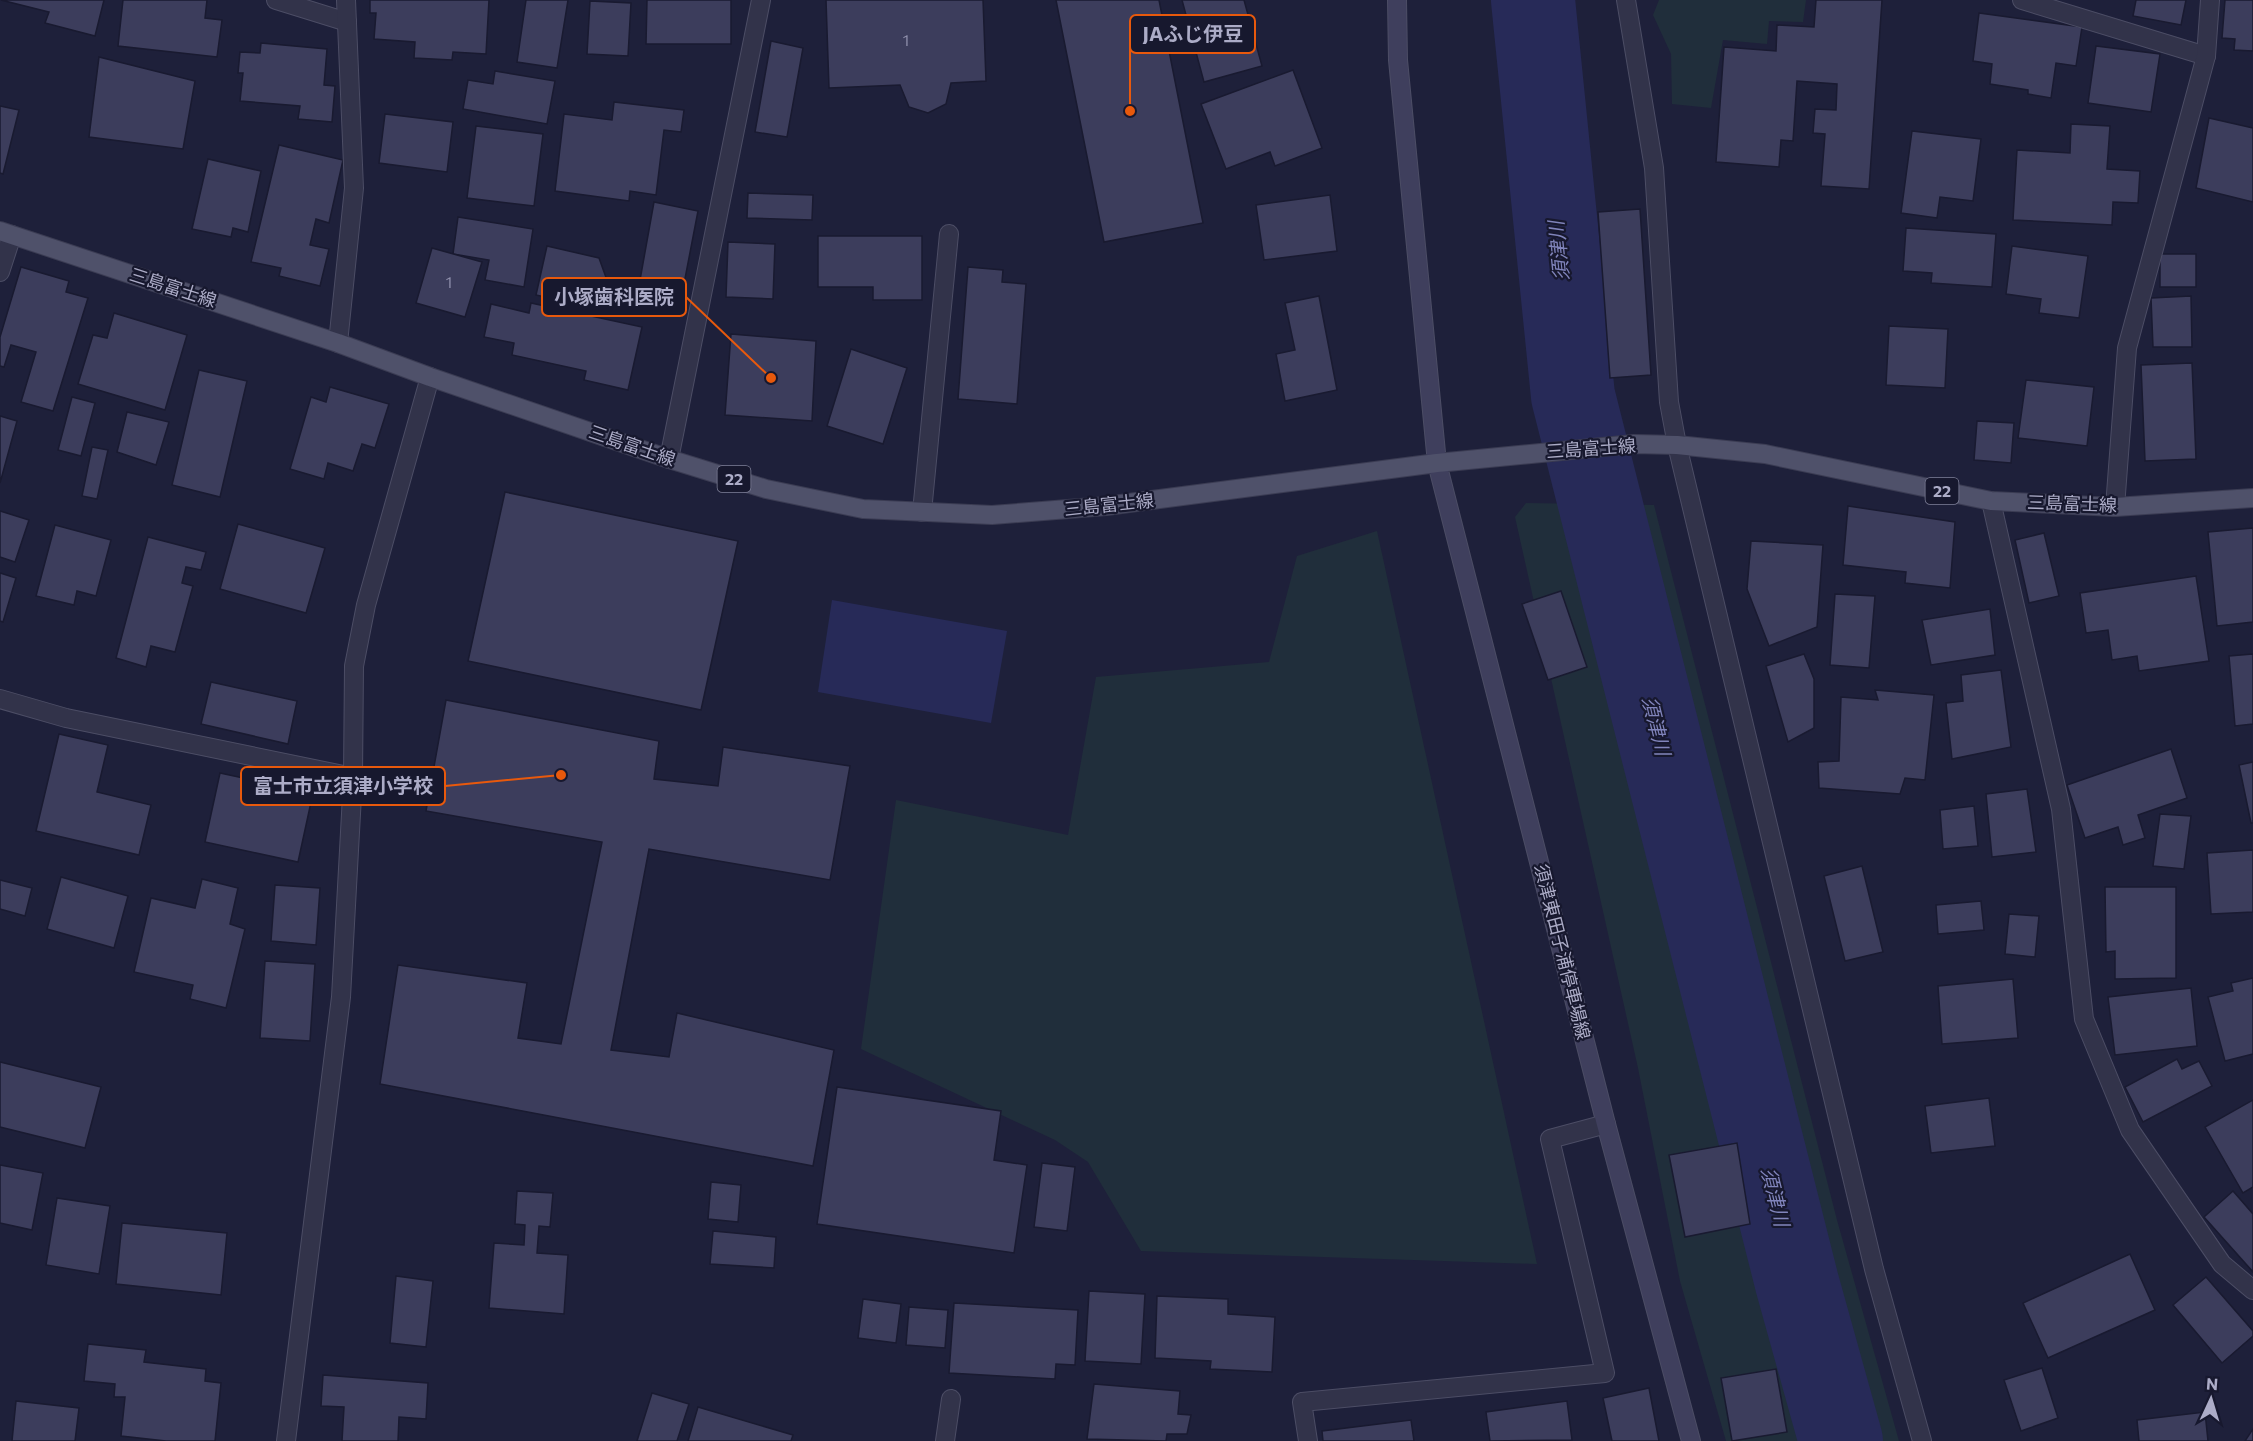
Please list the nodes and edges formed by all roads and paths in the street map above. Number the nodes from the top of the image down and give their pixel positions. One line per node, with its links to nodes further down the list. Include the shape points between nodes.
1 (276, 0): 8 (street)
2 (346, 0): 8 (street)
3 (761, 0): 16 (street)
4 (1397, 0): 17 (main road, 須津東田子浦停車場線, via 1398,60)
5 (1626, 0): 15 (street, via 1654,168 1669,402)
6 (2022, 0): 9 (street)
7 (2210, 0): 9 (street)
8 (347, 22): 13 (street, via 354,188)
9 (2206, 56): 20 (street, via 2127,348)
10 (6, 233): 12 (street); 13 (main road, 三島富士線 / 22)
11 (949, 234): 21 (street)
12 (0, 272)
13 (338, 343): 14 (main road, 三島富士線 / 22)
14 (430, 377): 16 (main road, 三島富士線 / 22); 23 (street, via 366,604 356,655)
15 (1677, 445): 17 (main road, 三島富士線 / 22, via 1634,444); 19 (main road, 三島富士線 / 22, via 1765,454); 31 (street, via 1868,1246)
16 (669, 459): 21 (main road, 三島富士線 / 22, via 766,489 862,509)
17 (1437, 463): 21 (main road, 三島富士線 / 22, via 1106,506 992,515); 24 (main road, 須津東田子浦停車場線)
18 (2253, 498): 20 (main road, 三島富士線 / 22)
19 (1991, 501): 20 (main road, 三島富士線 / 22); 25 (street, via 2061,809 2084,1019 2130,1130 2222,1264)
20 (2115, 507)
21 (921, 512)
22 (0, 699): 23 (street, via 66,718)
23 (353, 777): 27 (street, via 341,997)
24 (1606, 1124): 29 (street, via 1550,1139 1605,1374 1302,1402); 30 (main road, 須津東田子浦停車場線)
25 (2253, 1290)
26 (951, 1399): 28 (street)
27 (286, 1441)
28 (945, 1441)
29 (1308, 1441)
30 (1691, 1441)
31 (1922, 1441)

